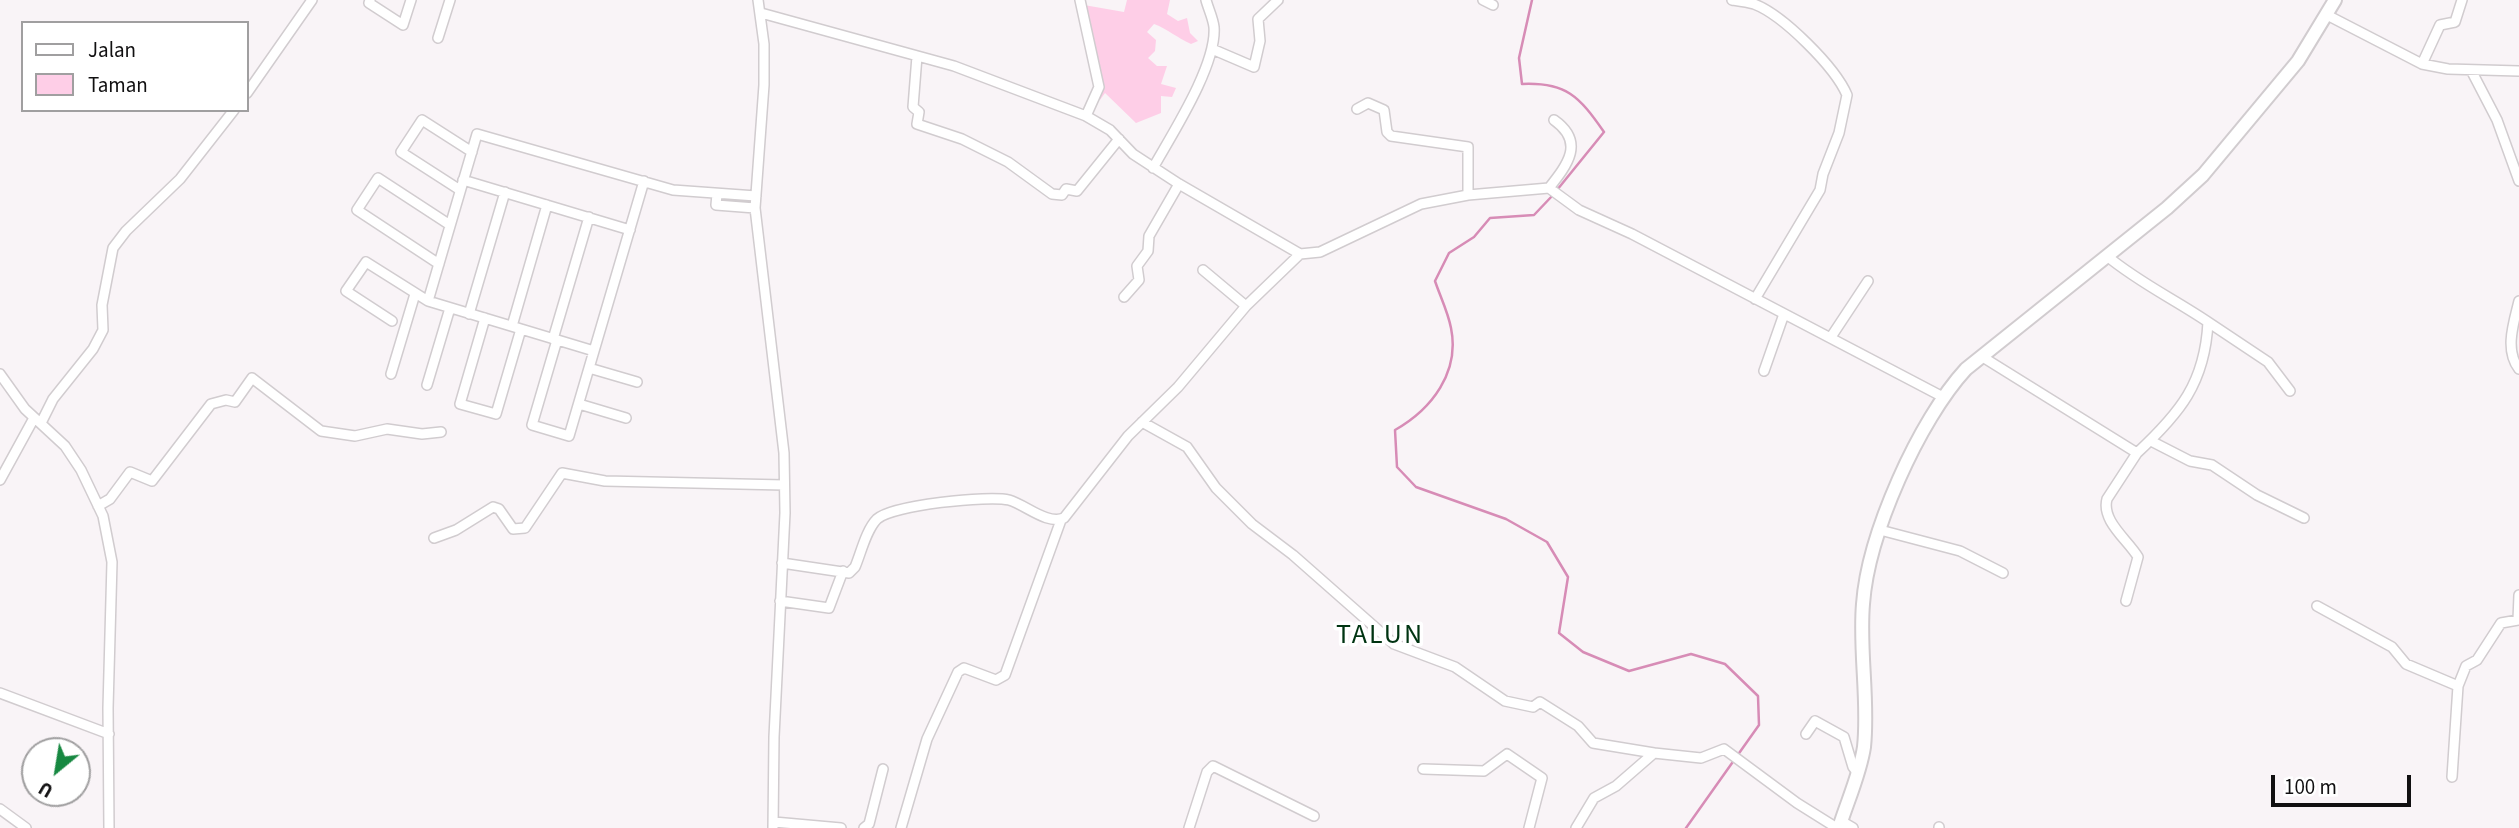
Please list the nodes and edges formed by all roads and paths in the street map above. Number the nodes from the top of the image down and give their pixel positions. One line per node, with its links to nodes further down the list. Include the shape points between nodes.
1 (312, 0): 22 (street)
2 (370, 0): 3 (street, via 403,25)
3 (411, 0)
4 (450, 0): 16 (street)
5 (748, 0): 14 (street)
6 (1080, 0): 25 (street, via 1099,87)
7 (1206, 0): 17 (street, via 1214,27)
8 (1278, 0): 17 (street, via 1258,19 1260,41 1253,68)
9 (1483, 0): 13 (street)
10 (1732, 0): 51 (street, via 1755,4 1797,34 1815,50 1847,95 1820,190)
11 (2335, 0): 15 (main road)
12 (2462, 0): 19 (street, via 2455,21 2440,25)
13 (1493, 5)
14 (759, 6): 18 (street); 38 (street, via 764,85)
15 (2328, 15): 19 (street); 45 (main road, via 2298,61 2203,175)
16 (438, 38)
17 (1212, 49): 29 (street, via 1190,103)
18 (917, 56): 25 (street); 27 (street, via 913,107 919,112 917,124 1008,162 1052,194 1077,191)
19 (2422, 64): 20 (street)
20 (2471, 70): 21 (street); 31 (street, via 2497,120)
21 (2519, 71)
22 (248, 92)
23 (1357, 109): 37 (street, via 1368,103 1384,110 1391,136 1468,147)
24 (232, 112): 77 (street, via 180,179 113,248 102,305 103,330)
25 (1086, 116): 27 (street)
26 (1555, 120): 34 (street, via 1569,132 1572,142)
27 (1119, 139): 29 (street)
28 (472, 152): 30 (street, via 478,134); 33 (street); 33 (street, via 422,120 401,152)
29 (1153, 168): 32 (street)
30 (644, 181): 36 (street, via 673,190); 43 (street)
31 (2519, 181)
32 (1179, 184): 44 (street); 50 (street, via 1149,236 1148,251 1137,266 1139,280)
33 (462, 185): 35 (street); 42 (street)
34 (1551, 189): 37 (street); 51 (street, via 1579,210)
35 (505, 192): 39 (street); 56 (street)
36 (717, 194): 38 (street); 40 (street, via 716,205)
37 (1468, 195): 44 (street, via 1410,207 1320,252)
38 (756, 196): 40 (street)
39 (547, 205): 41 (street); 61 (street)
40 (755, 208): 83 (street, via 779,402)
41 (589, 217): 43 (street); 63 (street)
42 (450, 225): 46 (street); 46 (street, via 378,177 356,210)
43 (630, 230): 64 (street)
44 (1300, 254): 54 (street)
45 (2107, 256): 60 (street, via 2136,280 2150,284); 65 (main road)
46 (439, 264): 52 (street)
47 (1203, 270): 54 (street)
48 (1868, 281): 62 (street)
49 (415, 294): 52 (street); 59 (street, via 366,262 346,291); 70 (street)
50 (1124, 297)
51 (1755, 299): 57 (street)
52 (428, 301): 55 (street)
53 (2519, 301): 67 (street, via 2511,346)
54 (1246, 306): 78 (street)
55 (450, 308): 56 (street); 72 (street)
56 (469, 314): 58 (street)
57 (1784, 314): 62 (street); 68 (street)
58 (485, 318): 61 (street); 61 (street, via 460,404 496,414)
59 (392, 321)
60 (2208, 322): 73 (street, via 2268,362); 80 (street, via 2204,361 2187,400)
61 (517, 328): 63 (street)
62 (1830, 337): 74 (street)
63 (555, 339): 64 (street); 75 (street, via 532,425 569,436)
64 (594, 351): 66 (street)
65 (1981, 356): 74 (main road); 81 (street)
66 (589, 368): 71 (street); 75 (street)
67 (2519, 369)
68 (1765, 371)
69 (0, 374): 77 (street)
70 (391, 374)
71 (637, 382)
72 (427, 385)
73 (2290, 391)
74 (1942, 397): 87 (main road, via 1917,441)
75 (579, 404): 76 (street)
76 (626, 418)
77 (37, 420): 82 (street); 84 (street, via 65,446)
78 (1142, 422): 86 (street); 101 (street, via 1187,447 1216,488 1252,524 1398,646 1455,667 1505,701 1550,706 1593,743)
79 (441, 432): 84 (street, via 387,429 355,436 321,431 252,378 235,402 211,404 152,481 130,472 110,499)
80 (2151, 441): 81 (street); 85 (street, via 2190,461 2212,465 2257,495)
81 (2137, 453): 94 (street, via 2105,506 2138,557)
82 (0, 480)
83 (784, 485): 88 (street, via 605,481 562,473 518,530 493,507); 89 (street)
84 (98, 506): 99 (street, via 111,562)
85 (2304, 518)
86 (1061, 520): 90 (street, via 997,498 887,513 872,524 855,568); 115 (street, via 1003,678 959,670 927,739)
87 (1880, 530): 91 (street, via 1959,551); 104 (main road, via 1863,603 1864,736)
88 (434, 538)
89 (782, 563): 90 (street); 93 (street)
90 (843, 572): 93 (street, via 828,608)
91 (2003, 573)
92 (2519, 595): 96 (street)
93 (780, 601): 108 (street)
94 (2126, 601)
95 (2317, 606): 97 (street, via 2392,647 2406,664)
96 (2518, 621): 97 (street, via 2501,623 2477,660 2466,666)
97 (2458, 686): 105 (street)
98 (0, 693): 99 (street)
99 (109, 734): 112 (street)
100 (1806, 734): 104 (street, via 1815,721 1844,737)
101 (1654, 753): 109 (street, via 1690,758 1722,749 1797,803); 118 (street, via 1616,786 1594,798)
102 (883, 769): 114 (street, via 869,824)
103 (1423, 769): 117 (street, via 1484,771 1507,754 1542,778)
104 (1857, 772): 109 (main road)
105 (2452, 777)
106 (0, 809): 111 (street)
107 (1314, 816): 116 (street, via 1213,766)
108 (774, 825): 110 (street)
109 (1839, 825): 119 (street)
110 (819, 827): 113 (street)
111 (26, 828)
112 (109, 828)
113 (841, 828)
114 (864, 828)
115 (901, 828)
116 (1188, 828)
117 (1529, 828)
118 (1576, 828)
119 (1853, 828)

